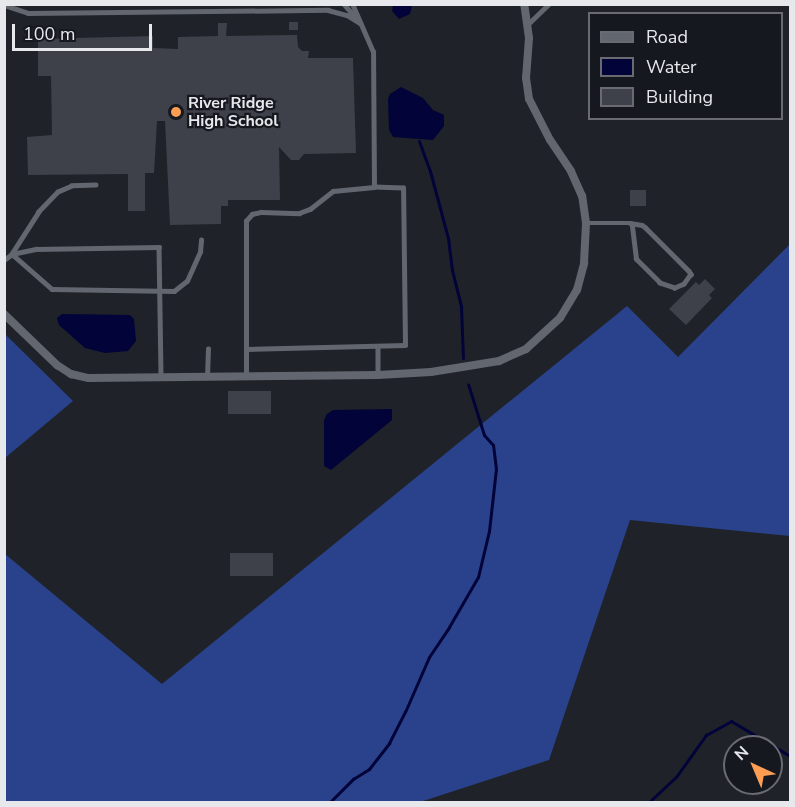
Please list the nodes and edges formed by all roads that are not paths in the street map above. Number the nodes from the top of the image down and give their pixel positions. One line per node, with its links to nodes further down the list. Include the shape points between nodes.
1 (335, 4): 7 (lane)
2 (344, 4): 8 (lane)
3 (352, 4): 8 (lane)
4 (524, 4): 9 (street)
5 (549, 4): 9 (lane)
6 (8, 6): 7 (lane, via 28,13)
7 (322, 10): 8 (lane, via 347,15)
8 (362, 25): 11 (lane, via 373,52)
9 (527, 25): 12 (street, via 529,99 571,171 582,196)
10 (96, 185): 15 (lane, via 72,186 58,192 24,231)
11 (374, 187): 19 (lane, via 403,188 405,345); 21 (lane, via 333,190 299,213 261,212 246,221)
12 (586, 223): 13 (lane); 22 (street, via 584,262 577,290 560,318 526,349 482,365)
13 (632, 224): 13 (lane, via 645,227 689,271 684,284 675,288 660,283 636,259)
14 (201, 240): 17 (lane, via 187,281 174,291)
15 (12, 255): 16 (lane); 17 (lane, via 52,289); 17 (lane, via 36,249 159,248)
16 (4, 260)
17 (160, 290): 25 (lane)
18 (4, 314): 25 (street, via 71,374 89,378)
19 (378, 346): 21 (lane); 22 (lane)
20 (208, 349): 24 (lane)
21 (246, 349): 23 (lane)
22 (378, 375): 23 (street)
23 (246, 376): 24 (street)
24 (207, 377): 25 (street)
25 (161, 378)

